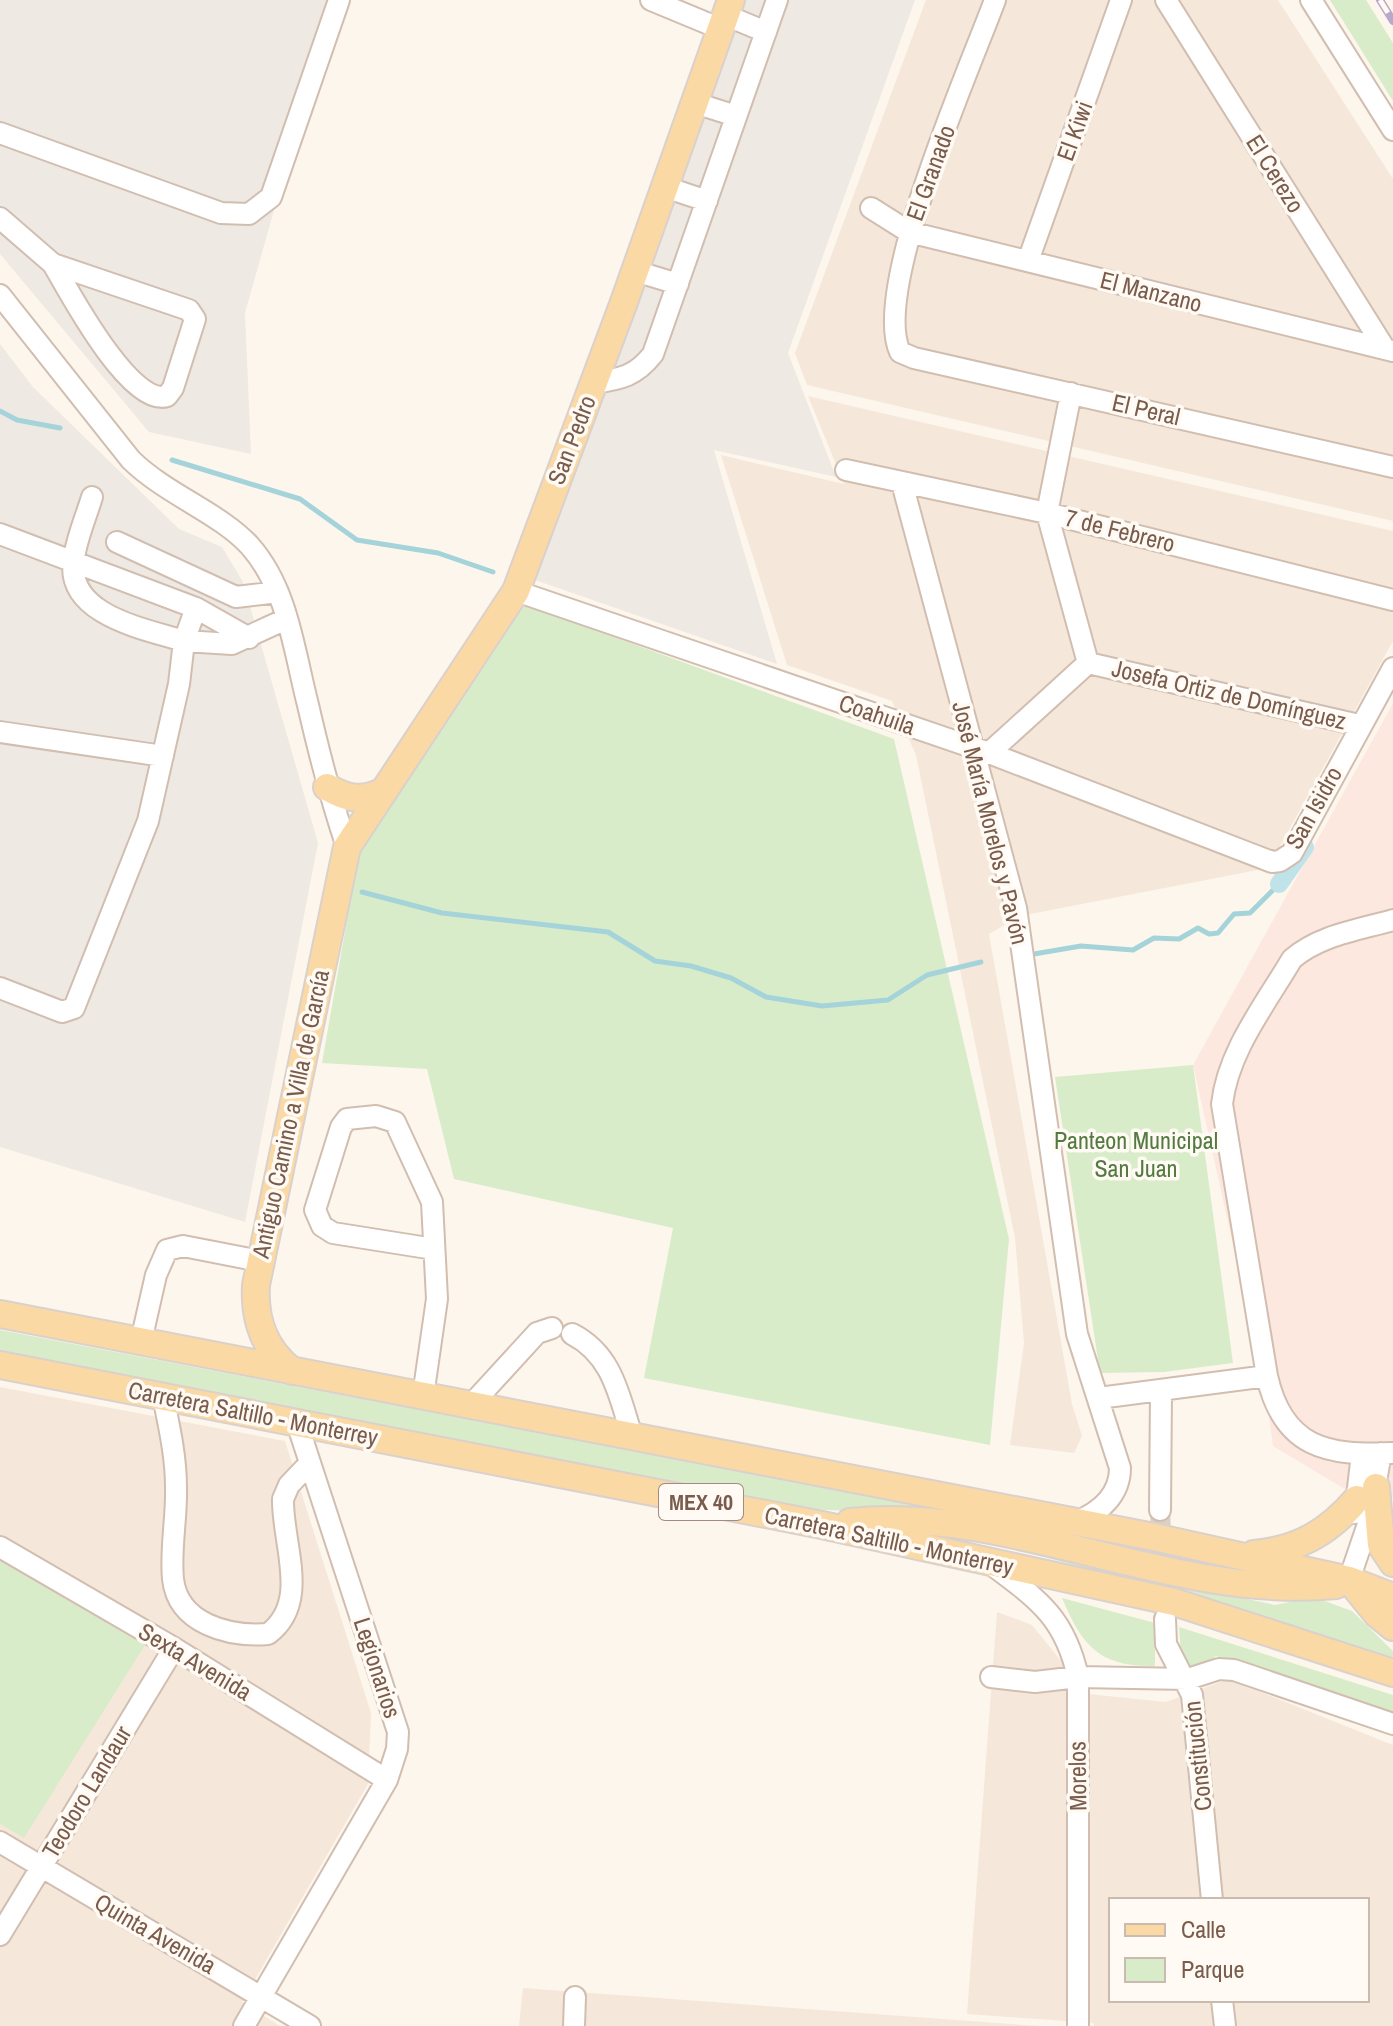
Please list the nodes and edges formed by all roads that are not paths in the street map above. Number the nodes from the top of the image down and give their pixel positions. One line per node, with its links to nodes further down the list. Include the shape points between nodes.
1 (339, 0): 14 (street, via 271,197 249,214 221,213)
2 (651, 0): 8 (street)
3 (777, 0): 10 (street)
4 (995, 0): 19 (street, El Granado)
5 (1121, 0): 20 (street, El Kiwi)
6 (1166, 0): 25 (street, El Cerezo)
7 (1311, 0): 13 (street)
8 (690, 9): 9 (street)
9 (726, 15): 10 (street); 11 (main road, San Pedro)
10 (766, 32): 12 (street)
11 (695, 103): 12 (street); 15 (main road, San Pedro)
12 (736, 116): 16 (street)
13 (1393, 130)
14 (0, 133)
15 (665, 187): 16 (street); 22 (main road, San Pedro)
16 (707, 201): 23 (street)
17 (871, 208): 19 (street, El Manzano)
18 (0, 218): 21 (street)
19 (909, 232): 20 (street, El Manzano); 26 (street, El Granado, via 895,311)
20 (1028, 261): 25 (street, El Manzano)
21 (53, 264): 21 (street, via 192,313 195,319 167,396 149,396 134,384 83,318)
22 (635, 271): 23 (street); 27 (main road, San Pedro)
23 (678, 284): 27 (street, via 653,354 641,370 624,379)
24 (0, 295): 38 (street, via 131,460 151,480 247,543 268,567)
25 (1389, 350)
26 (900, 352): 28 (street, El Peral)
27 (594, 383): 37 (main road, San Pedro)
28 (1071, 393): 29 (street, El Peral); 33 (street, Josefa Ortiz de Domínguez)
29 (1393, 467)
30 (846, 470): 31 (street, 7 de Febrero)
31 (902, 483): 33 (street, 7 de Febrero); 48 (street, José María Morelos y Pavón)
32 (92, 497): 36 (street)
33 (1047, 513): 39 (street, 7 de Febrero); 44 (street, Josefa Ortiz de Domínguez)
34 (0, 534): 36 (street)
35 (117, 542): 38 (street, via 236,597)
36 (73, 560): 40 (street); 43 (street, via 81,592 94,606 119,621)
37 (516, 591): 48 (street, Coahuila); 51 (main road, San Pedro)
38 (278, 592): 41 (street)
39 (1393, 600)
40 (196, 608): 42 (street); 43 (street)
41 (286, 619): 42 (street); 50 (street)
42 (249, 638): 43 (street, via 211,645)
43 (184, 641): 49 (street)
44 (1088, 663): 46 (street, Josefa Ortiz de Domínguez); 48 (street)
45 (1393, 668): 46 (street, San Isidro)
46 (1359, 725): 53 (street, San Isidro, via 1292,853)
47 (0, 732): 49 (street)
48 (980, 751): 53 (street, Coahuila, via 1263,860); 68 (street, José María Morelos y Pavón, via 1016,908 1077,1334)
49 (163, 756): 55 (street, via 148,821 74,1008 62,1012)
50 (327, 787): 51 (main road, via 350,798 365,799); 52 (street)
51 (384, 791): 52 (main road, San Pedro)
52 (347, 847): 57 (main road, Antiguo Camino a Villa de García)
53 (1280, 861)
54 (1393, 920): 64 (street, via 1323,940 1292,959 1225,1079 1222,1104)
55 (0, 988)
56 (434, 1249): 56 (street, via 432,1202 399,1126 376,1116 347,1119 315,1210 317,1219 333,1233); 67 (street, via 437,1299)
57 (260, 1261): 61 (street, via 183,1246 167,1250); 63 (main road, Antiguo Camino a Villa de García, via 255,1308 260,1327 274,1355)
58 (0, 1314): 61 (main road, Carretera Saltillo - Monterrey / MEX 40)
59 (552, 1328): 69 (street, via 537,1333)
60 (572, 1334): 71 (street, via 603,1357)
61 (141, 1341): 63 (main road, Carretera Saltillo - Monterrey / MEX 40)
62 (0, 1365): 66 (main road, Carretera Saltillo - Monterrey / MEX 40)
63 (292, 1371): 67 (main road, Carretera Saltillo - Monterrey / MEX 40)
64 (1267, 1376): 65 (street); 72 (street, via 1277,1412 1307,1442 1336,1453)
65 (1161, 1392): 68 (street); 75 (street)
66 (163, 1396): 70 (main road, Carretera Saltillo - Monterrey / MEX 40); 73 (street, via 176,1484 173,1578 178,1598 209,1626 228,1633 268,1634 287,1614 293,1591 283,1499)
67 (423, 1396): 69 (main road, Carretera Saltillo - Monterrey / MEX 40)
68 (1099, 1398): 76 (street, José María Morelos y Pavón, via 1117,1448 1120,1481 1102,1507)
69 (471, 1405): 71 (main road, Carretera Saltillo - Monterrey / MEX 40)
70 (297, 1423): 73 (street, Legionarios); 77 (main road, Carretera Saltillo - Monterrey / MEX 40)
71 (632, 1436): 76 (main road, Carretera Saltillo - Monterrey / MEX 40)
72 (1379, 1453): 74 (street)
73 (310, 1463): 92 (street, Legionarios, via 398,1732)
74 (1367, 1493): 79 (main road, via 1309,1540); 81 (main road, via 1381,1545); 82 (street)
75 (1160, 1510)
76 (1076, 1522): 79 (main road, Carretera Saltillo - Monterrey / MEX 40)
77 (822, 1525): 80 (main road, Carretera Saltillo - Monterrey / MEX 40); 82 (main road, via 891,1520 957,1526 1271,1588 1345,1585)
78 (0, 1547): 86 (street, Sexta Avenida)
79 (1240, 1555): 82 (main road, Carretera Saltillo - Monterrey / MEX 40)
80 (990, 1563): 87 (main road, Carretera Saltillo - Monterrey / MEX 40, via 1174,1602); 89 (street, Morelos, via 1059,1621)
81 (1393, 1563)
82 (1349, 1580): 83 (main road, Carretera Saltillo - Monterrey / MEX 40); 85 (main road)
83 (1393, 1597)
84 (1165, 1619): 90 (street, Constitución, via 1166,1644)
85 (1393, 1627)
86 (174, 1648): 92 (street, Sexta Avenida); 94 (street, Teodoro Landaur)
87 (1393, 1673)
88 (991, 1677): 89 (street, via 1035,1682)
89 (1078, 1677): 90 (street); 103 (street, Morelos)
90 (1188, 1679): 91 (street, via 1234,1670); 95 (street, Constitución)
91 (1393, 1724)
92 (387, 1780): 97 (street, Legionarios)
93 (0, 1842): 94 (street, Quinta Avenida)
94 (42, 1867): 96 (street, Teodoro Landaur); 97 (street, Quinta Avenida)
95 (1212, 1898)
96 (0, 1935)
97 (263, 1997): 100 (street, Legionarios); 101 (street, Quinta Avenida)
98 (575, 1997): 102 (street)
99 (1222, 2002): 104 (street)
100 (244, 2026)
101 (310, 2026)
102 (574, 2026)
103 (1078, 2026)
104 (1225, 2026)

